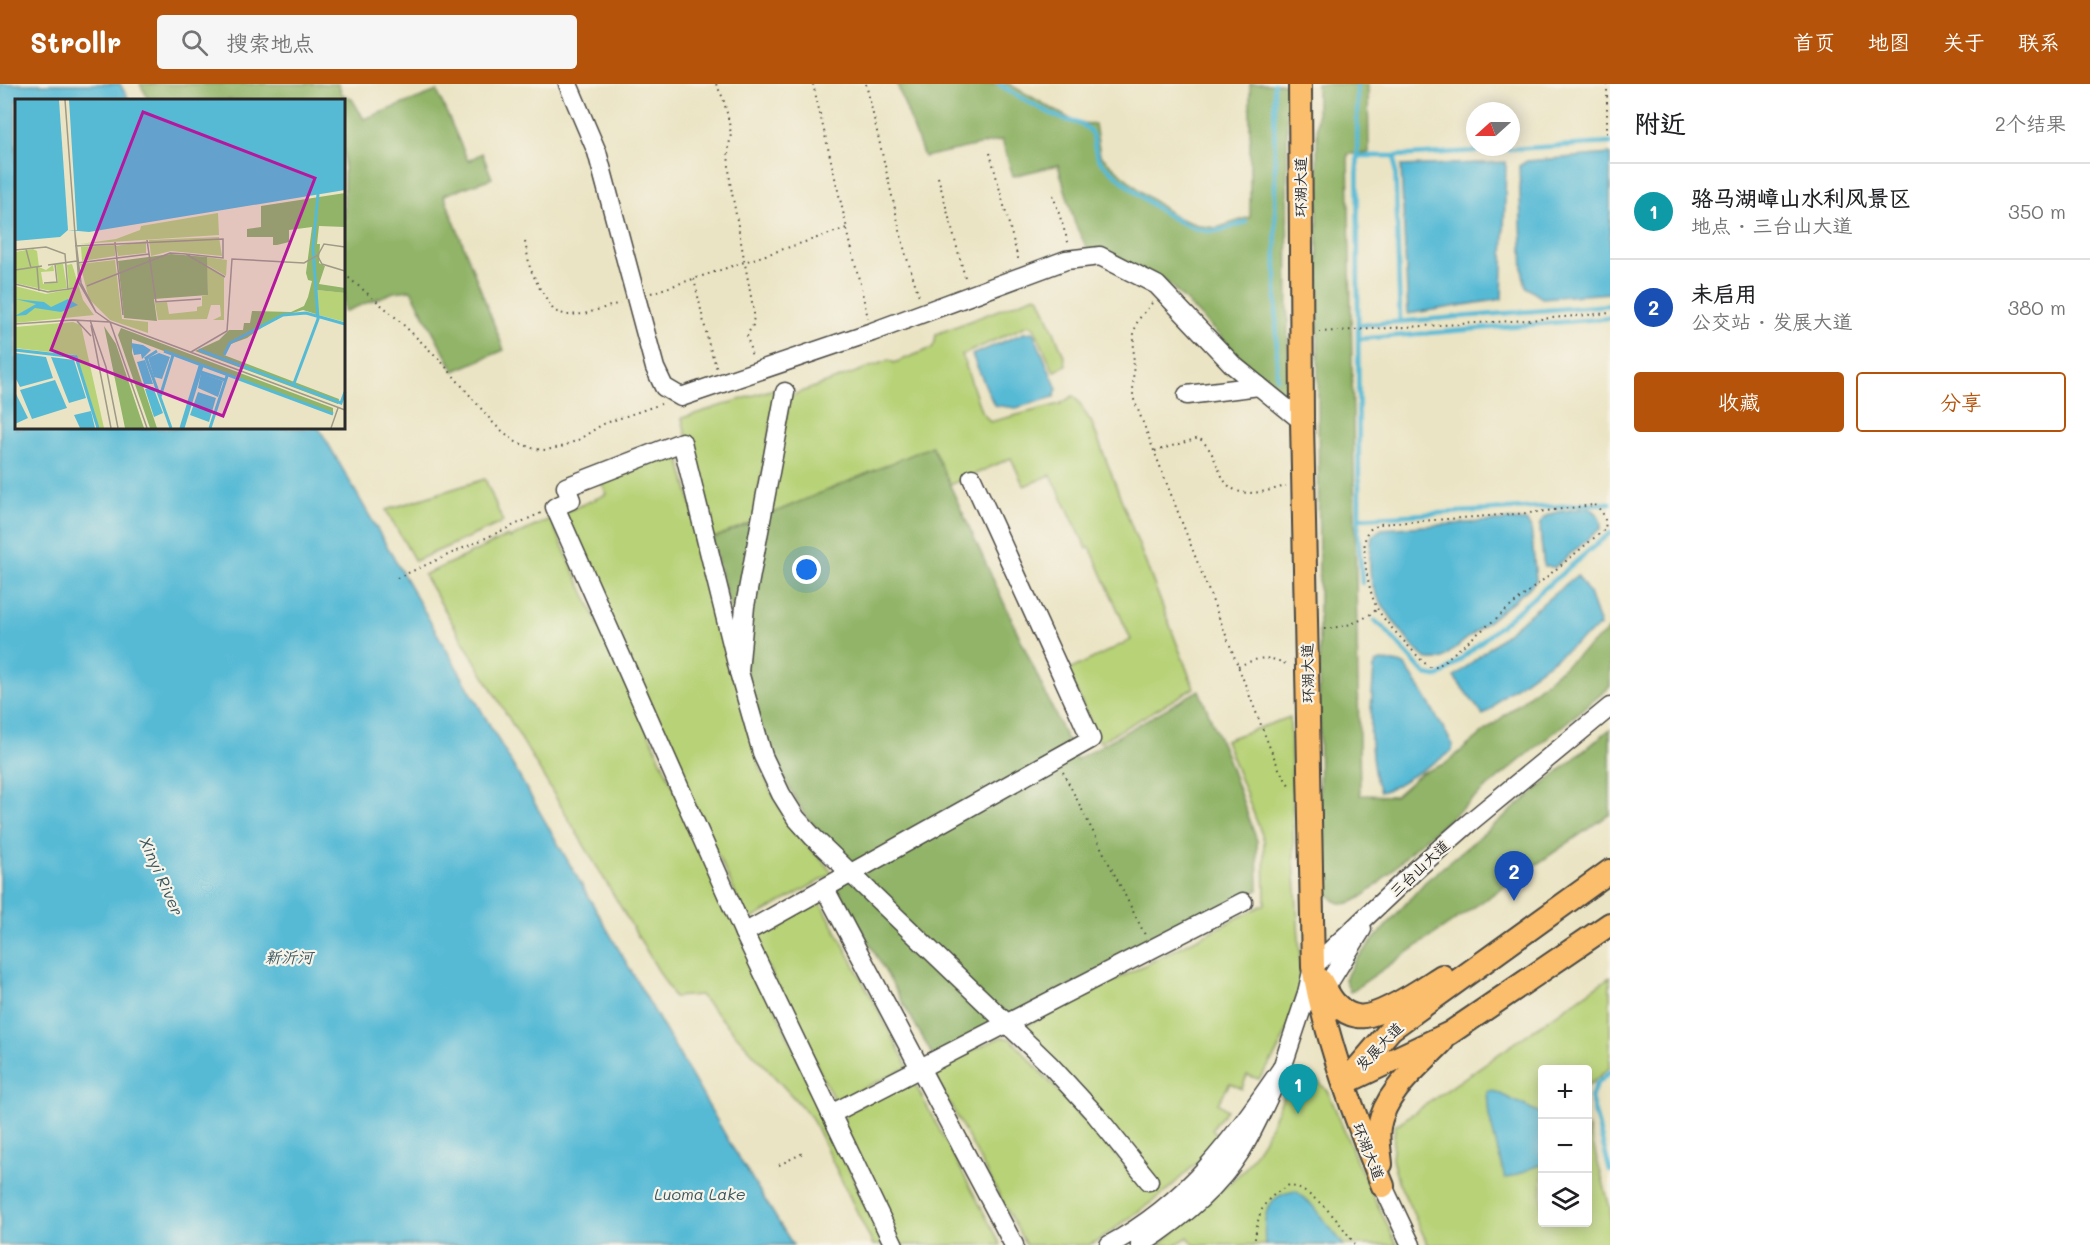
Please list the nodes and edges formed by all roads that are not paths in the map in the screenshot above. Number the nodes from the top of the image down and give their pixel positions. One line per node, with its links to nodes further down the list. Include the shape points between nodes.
1 (568, 84): 3 (street, via 597,152 655,368 664,387 681,397 1066,260 1100,256 1157,285)
2 (1300, 84): 6 (main road, 环湖大道)
3 (1258, 386): 5 (street); 6 (street)
4 (785, 392): 8 (street, via 745,606)
5 (1187, 395)
6 (1302, 421): 18 (main road, 环湖大道)
7 (972, 478): 11 (street, via 1091,738)
8 (739, 672): 11 (street, via 763,756 781,794 796,818); 17 (street, via 682,442 566,487 571,500 555,507)
9 (1610, 707): 14 (street, 三台山大道, via 1469,822)
10 (1610, 871): 15 (main road, 发展大道)
11 (851, 874): 12 (street); 20 (street)
12 (825, 889): 17 (street); 22 (street)
13 (1243, 902): 20 (street)
14 (1372, 912): 18 (street, 三台山大道); 19 (street)
15 (1537, 924): 19 (main road, via 1370,1016 1356,1016); 24 (main road, 发展大道, via 1391,1029)
16 (1610, 924): 21 (main road, 发展大道)
17 (744, 933): 25 (street)
18 (1313, 967): 19 (main road); 23 (street)
19 (1322, 994): 23 (street); 24 (main road, 环湖大道)
20 (1007, 1024): 22 (street); 26 (street, via 1096,1115)
21 (1450, 1033): 24 (main road, 发展大道); 27 (main road, via 1386,1105 1378,1140)
22 (920, 1068): 25 (street); 30 (street)
23 (1282, 1068): 28 (street, via 1240,1152 1215,1184)
24 (1344, 1084): 27 (main road, 环湖大道)
25 (831, 1114): 29 (street)
26 (1149, 1181)
27 (1383, 1186): 32 (street, 环湖大道)
28 (1134, 1241): 31 (street)
29 (894, 1245)
30 (1014, 1245)
31 (1109, 1245)
32 (1411, 1245)

